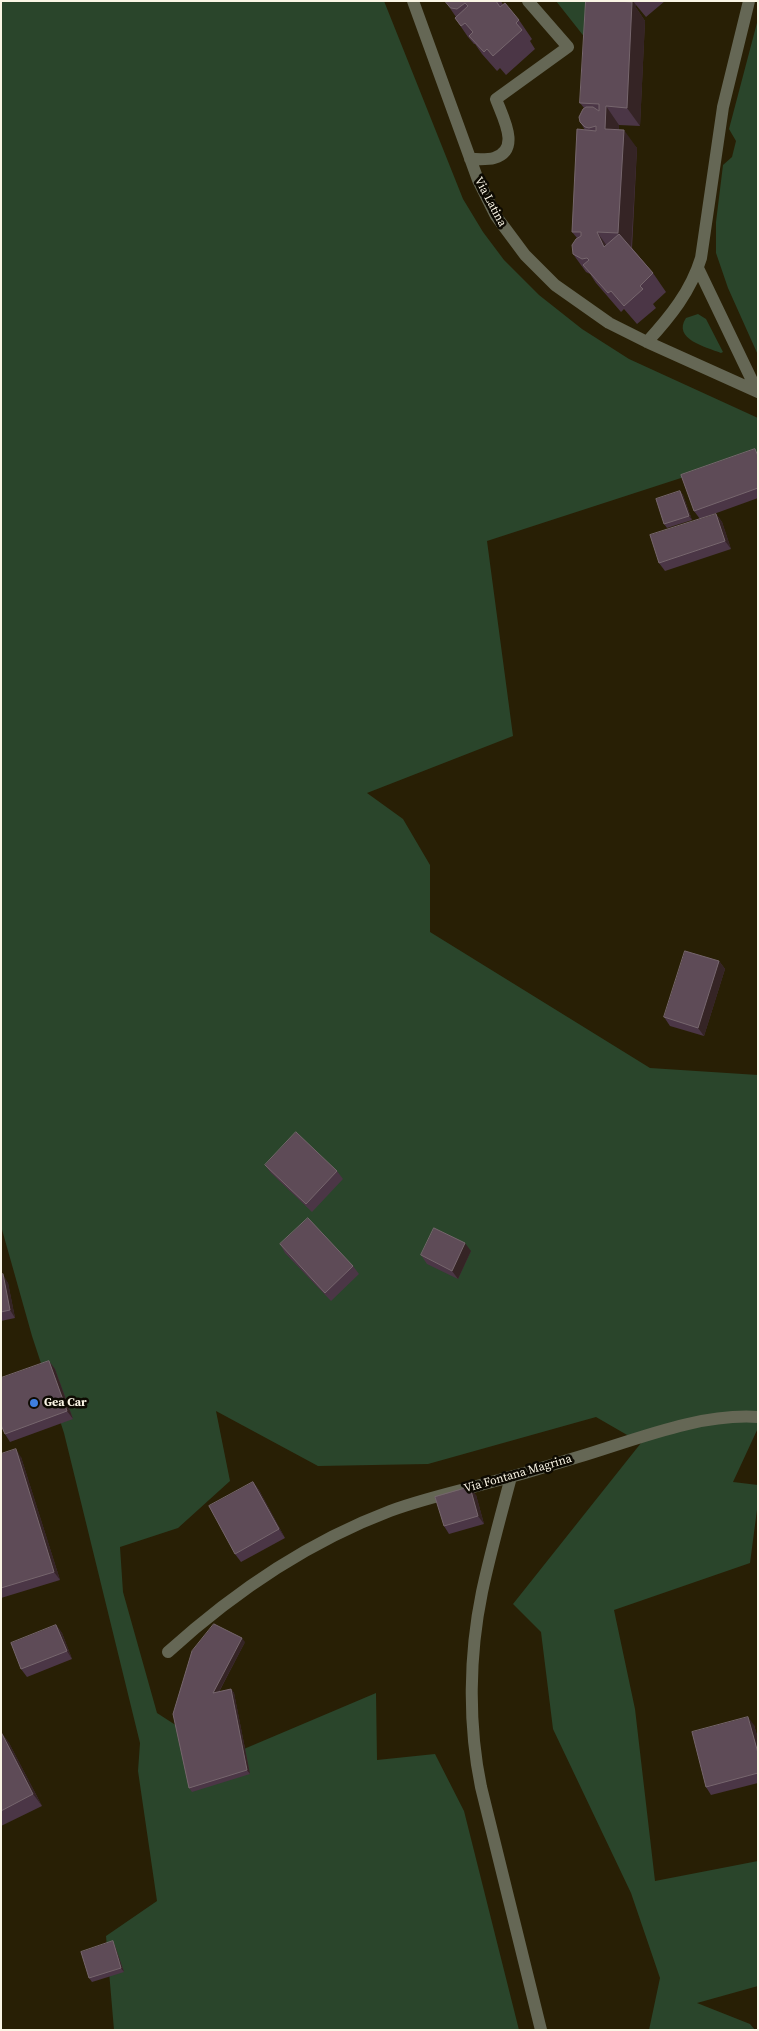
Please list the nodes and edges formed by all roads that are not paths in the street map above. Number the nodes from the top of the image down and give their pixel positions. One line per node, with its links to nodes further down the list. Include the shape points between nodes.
1 (413, 1): 4 (street, Via Latina)
2 (528, 1): 4 (street, via 568,47 496,99 509,136 508,146 502,154 493,158)
3 (749, 1): 5 (street, via 724,100)
4 (470, 159): 6 (street, Via Latina, via 496,216 534,265 592,313)
5 (698, 268): 6 (street, via 680,303); 7 (street)
6 (647, 342): 7 (street, Via Latina)
7 (758, 392)
8 (758, 1417): 9 (street, Via Fontana Magrina, via 731,1416 699,1422)
9 (511, 1477): 10 (street, Via Fontana Magrina, via 415,1502 331,1536 281,1565); 11 (street, via 480,1602 472,1720 481,1786)
10 (168, 1652)
11 (541, 2030)

